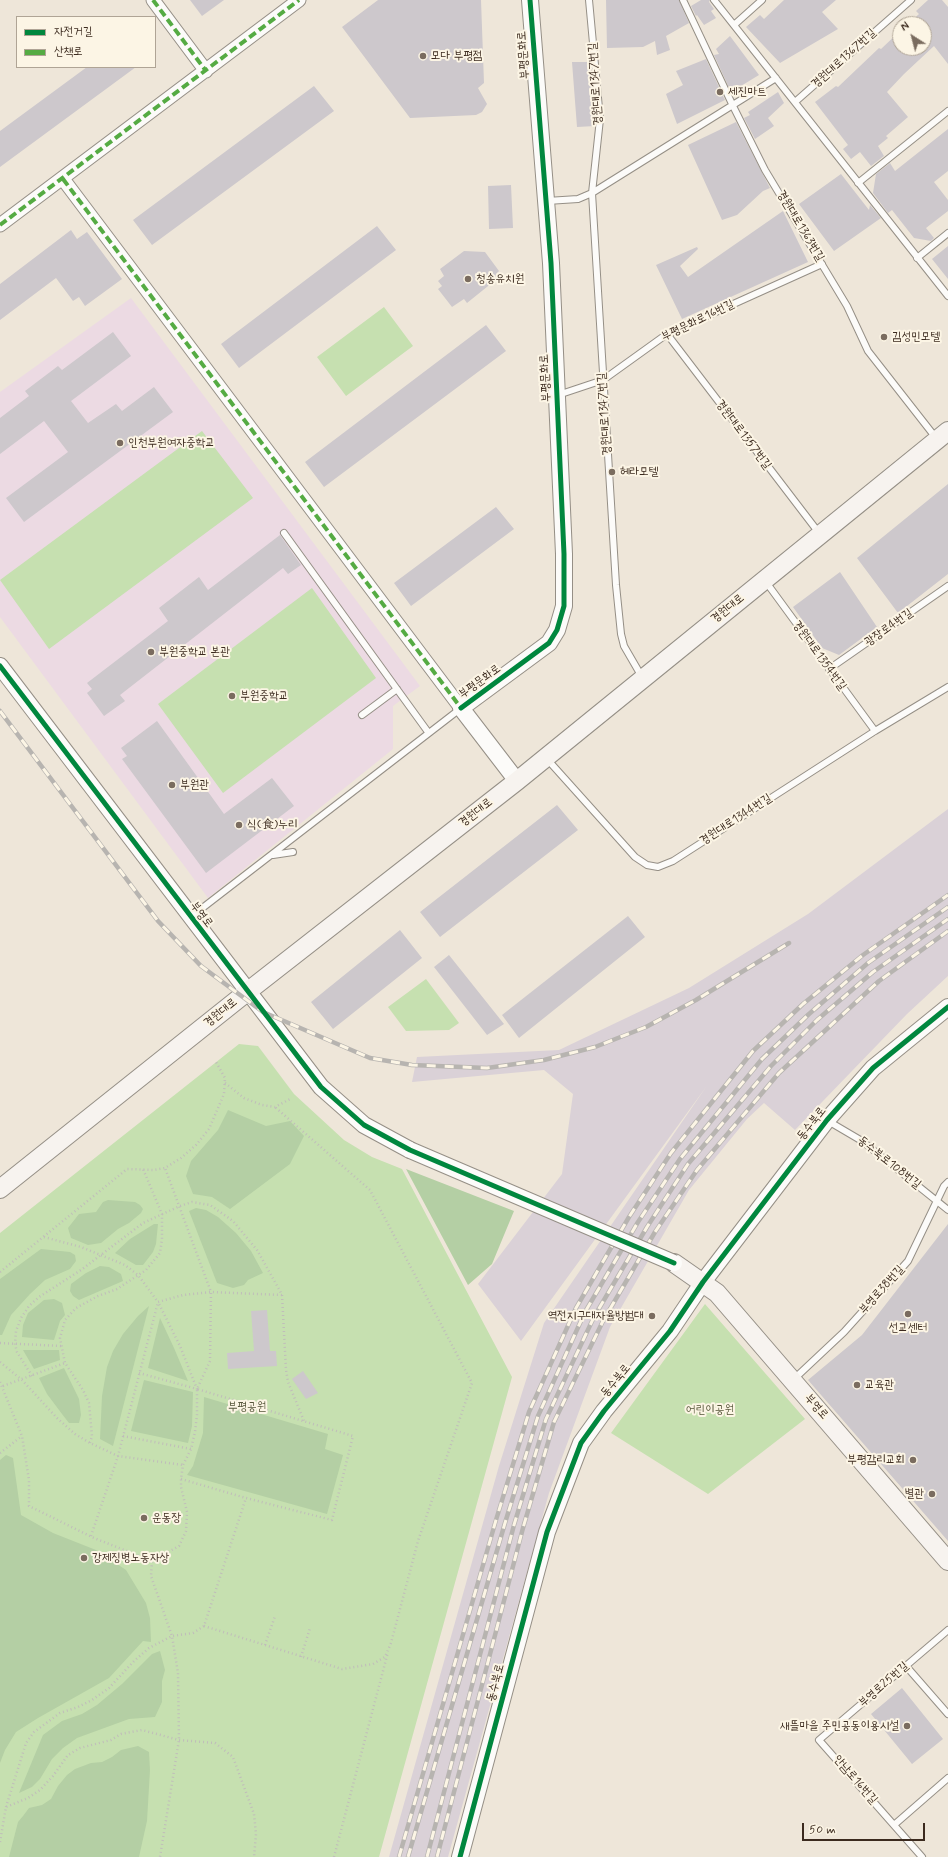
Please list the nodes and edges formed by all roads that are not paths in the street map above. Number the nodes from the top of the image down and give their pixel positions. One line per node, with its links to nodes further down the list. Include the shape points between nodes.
1 (153, 0): 10 (street)
2 (299, 0): 10 (street)
3 (530, 0): 18 (street, 부평문화로)
4 (589, 0): 17 (lane, 경원대로1347번길, via 600,119)
5 (683, 0): 13 (lane, 경원대로1363번길)
6 (714, 0): 9 (lane)
7 (762, 0): 9 (lane)
8 (911, 0): 12 (lane, 경원대로1367번길)
9 (734, 25): 11 (lane)
10 (206, 71): 15 (street)
11 (776, 78): 12 (lane); 13 (lane)
12 (796, 102): 16 (lane)
13 (733, 106): 17 (lane); 22 (lane, 경원대로1363번길, via 766,170)
14 (948, 111): 16 (lane)
15 (63, 179): 19 (street); 37 (street)
16 (858, 182): 21 (lane)
17 (592, 193): 18 (lane, via 578,199); 25 (lane, 경원대로1347번길)
18 (546, 202): 26 (street, 부평문화로)
19 (0, 225)
20 (948, 233): 21 (lane)
21 (917, 258): 23 (lane)
22 (822, 264): 24 (lane, 부평문화로16번길); 27 (lane, 경원대로1363번길, via 848,306 868,351)
23 (948, 296)
24 (667, 334): 25 (lane, 부평문화로16번길); 29 (lane, 경원대로1357번길)
25 (603, 380): 26 (lane, 부평문화로16번길); 34 (lane, 경원대로1347번길, via 620,634 624,646)
26 (557, 396): 37 (street, 부평문화로, via 565,584 564,606 559,623 554,636 542,648)
27 (943, 435): 29 (main road, 경원대로)
28 (284, 534): 36 (lane)
29 (820, 535): 30 (main road, 경원대로)
30 (764, 580): 33 (lane, 경원대로1354번길); 34 (main road, 경원대로)
31 (948, 586): 33 (lane, 광장로4번길)
32 (0, 666): 45 (street, 부영로)
33 (829, 670): 39 (lane, 경원대로1354번길)
34 (643, 678): 41 (main road, 경원대로)
35 (948, 687): 39 (lane, 경원대로1344번길)
36 (397, 689): 38 (lane); 40 (lane)
37 (461, 708): 40 (lane); 42 (street, 부평문화로)
38 (362, 715)
39 (875, 731): 41 (lane, 경원대로1344번길, via 673,861 658,867 647,865 635,858)
40 (428, 732): 44 (lane)
41 (546, 758): 42 (main road, 경원대로)
42 (517, 781): 46 (main road, 경원대로)
43 (293, 852): 44 (lane)
44 (271, 855): 45 (lane)
45 (191, 917): 46 (street, 부영로)
46 (247, 992): 50 (main road, 경원대로); 53 (street, 부영로, bridge, via 321,1088 364,1125 410,1150)
47 (948, 1008): 48 (street, 동수북로, via 873,1068)
48 (826, 1120): 51 (lane, 동수북로108번길, via 862,1141); 54 (street, 동수북로)
49 (948, 1182): 51 (lane, 부영로38번길)
50 (0, 1189)
51 (937, 1201): 52 (lane, 동수북로108번길); 55 (lane, 부영로38번길, via 908,1261 844,1332)
52 (948, 1210)
53 (674, 1263): 54 (main road, 부영로)
54 (703, 1282): 55 (main road, 부영로, via 717,1293); 63 (street, 동수북로, via 670,1331 604,1411 575,1457 547,1532)
55 (793, 1380): 56 (main road, 부영로)
56 (948, 1561)
57 (948, 1630): 58 (lane, 부영로25번길)
58 (906, 1666): 59 (lane); 60 (lane, 부영로25번길)
59 (948, 1714)
60 (819, 1740): 62 (lane, 안남로16번길)
61 (948, 1778): 62 (lane)
62 (894, 1825): 64 (lane, 안남로16번길)
63 (460, 1857)
64 (922, 1857)

